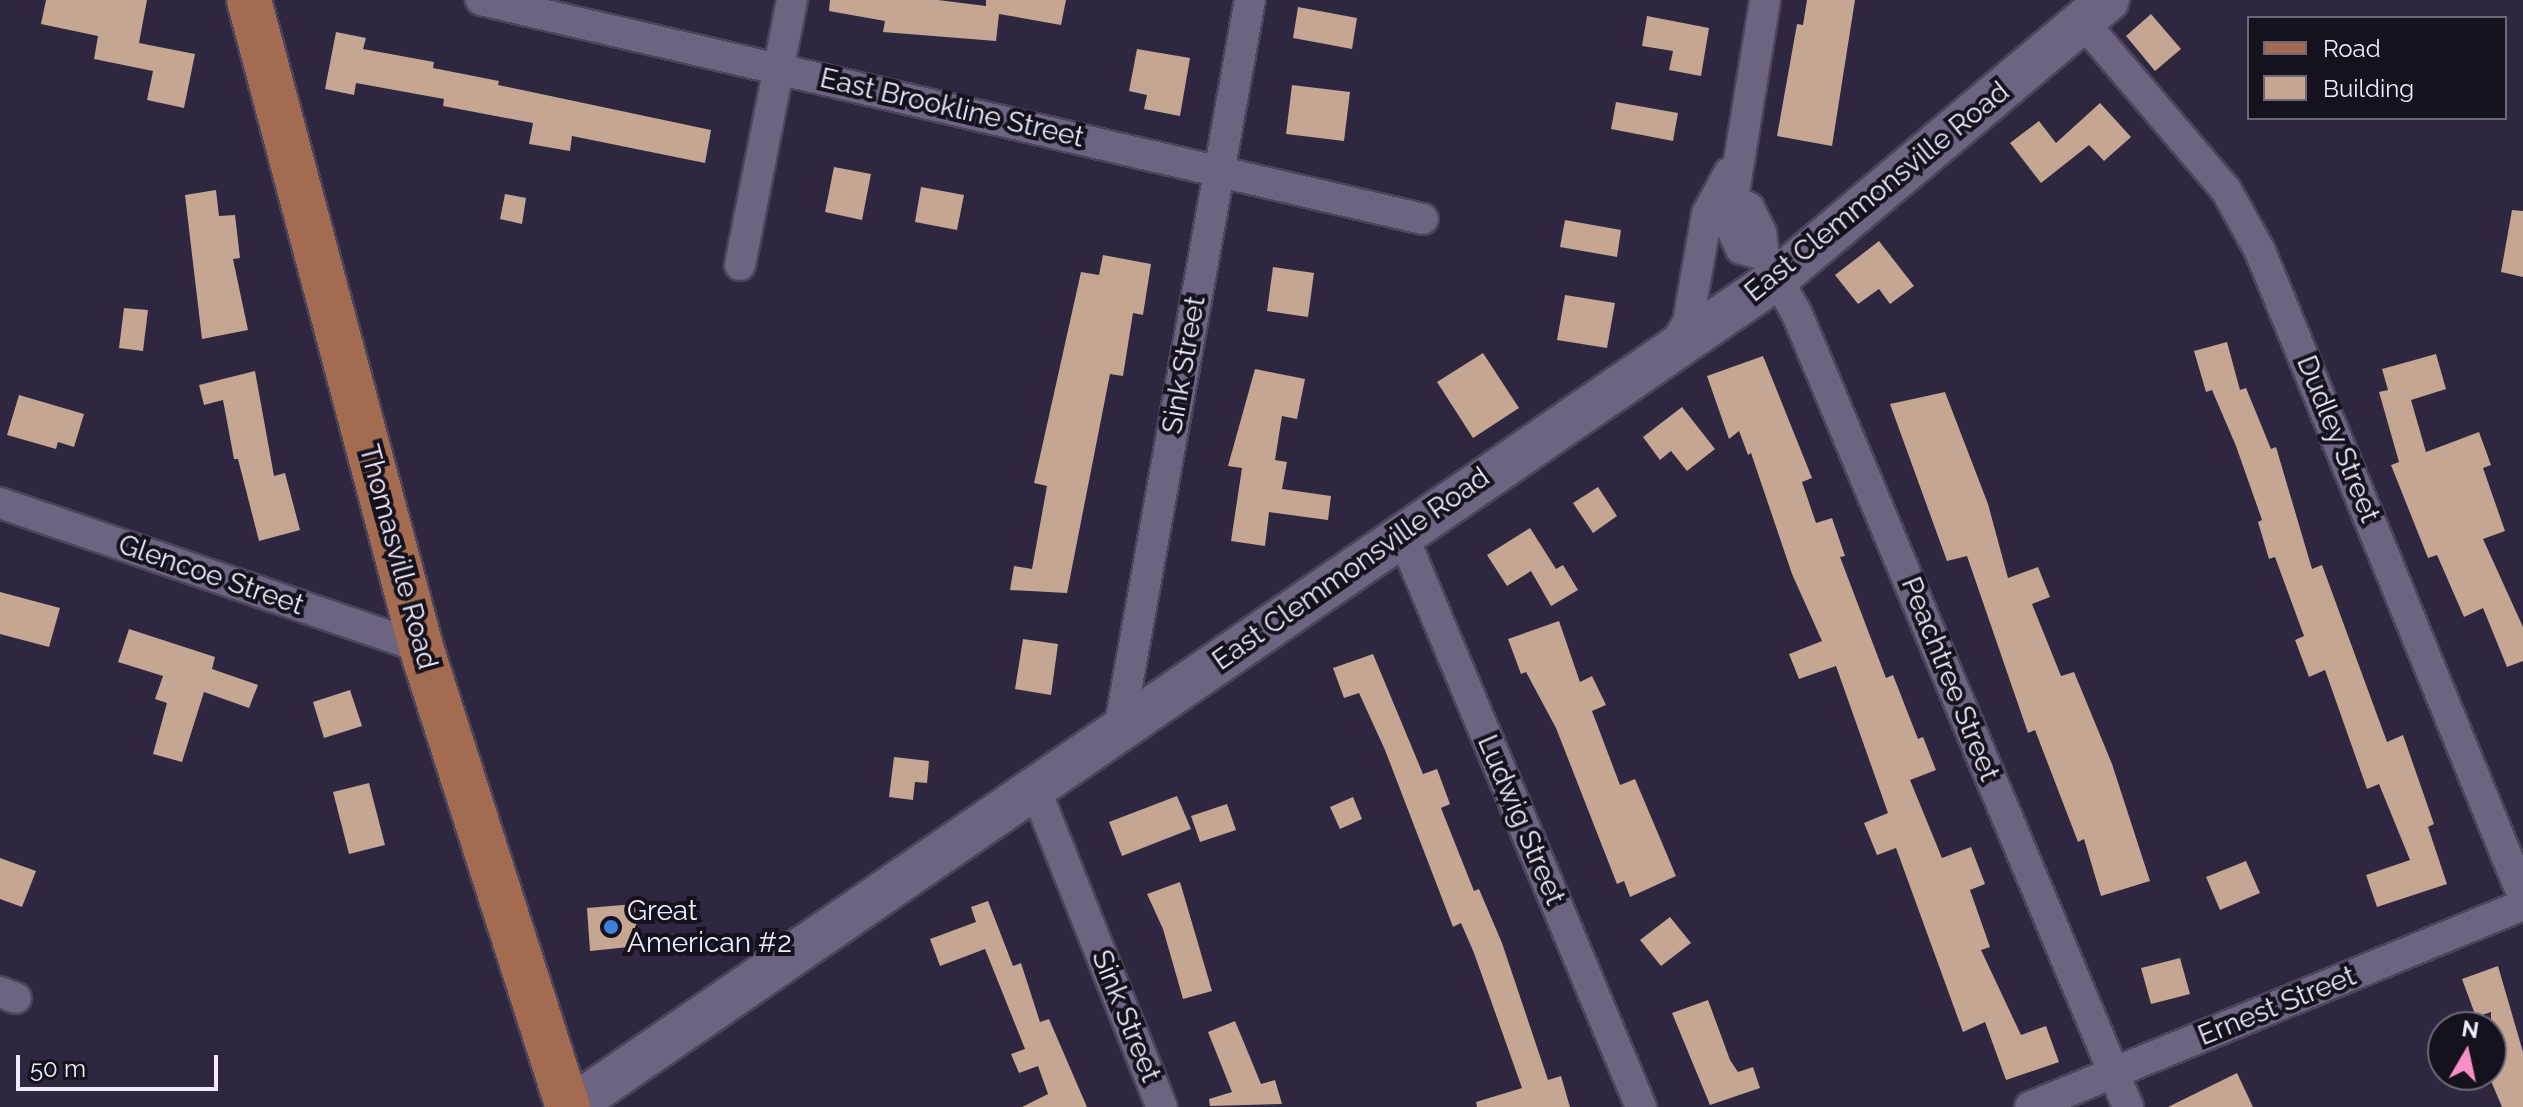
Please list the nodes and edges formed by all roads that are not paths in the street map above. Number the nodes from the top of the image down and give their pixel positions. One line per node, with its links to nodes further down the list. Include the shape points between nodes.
1 (249, 0): 16 (main road, Thomasville Road)
2 (481, 0): 7 (street, East Brookline Street)
3 (792, 0): 7 (street)
4 (1250, 0): 9 (street, Sink Street)
5 (1765, 0): 8 (street)
6 (2095, 11): 12 (main road, East Clemmonsville Road); 19 (street, Dudley Street, via 2226,190 2260,251)
7 (779, 67): 9 (street, East Brookline Street); 11 (street)
8 (1737, 161): 12 (street, via 1729,223 1741,249); 13 (street, via 1707,214 1688,322)
9 (1219, 172): 10 (street, East Brookline Street); 17 (street, Sink Street)
10 (1423, 219)
11 (740, 265)
12 (1771, 266): 13 (main road, East Clemmonsville Road); 21 (street, Peachtree Street)
13 (1670, 352): 15 (main road, East Clemmonsville Road)
14 (0, 503): 16 (street, Glencoe Street)
15 (1402, 534): 17 (main road, East Clemmonsville Road); 24 (street, Ludwig Street)
16 (421, 647): 22 (main road, Thomasville Road)
17 (1119, 730): 18 (main road, East Clemmonsville Road)
18 (1036, 791): 22 (main road, East Clemmonsville Road); 23 (street, Sink Street)
19 (2523, 896)
20 (2523, 905): 21 (street, Ernest Street)
21 (2113, 1073): 25 (street, Ernest Street); 26 (street, Peachtree Street)
22 (569, 1107)
23 (1162, 1107)
24 (1641, 1107)
25 (2030, 1107)
26 (2128, 1107)

